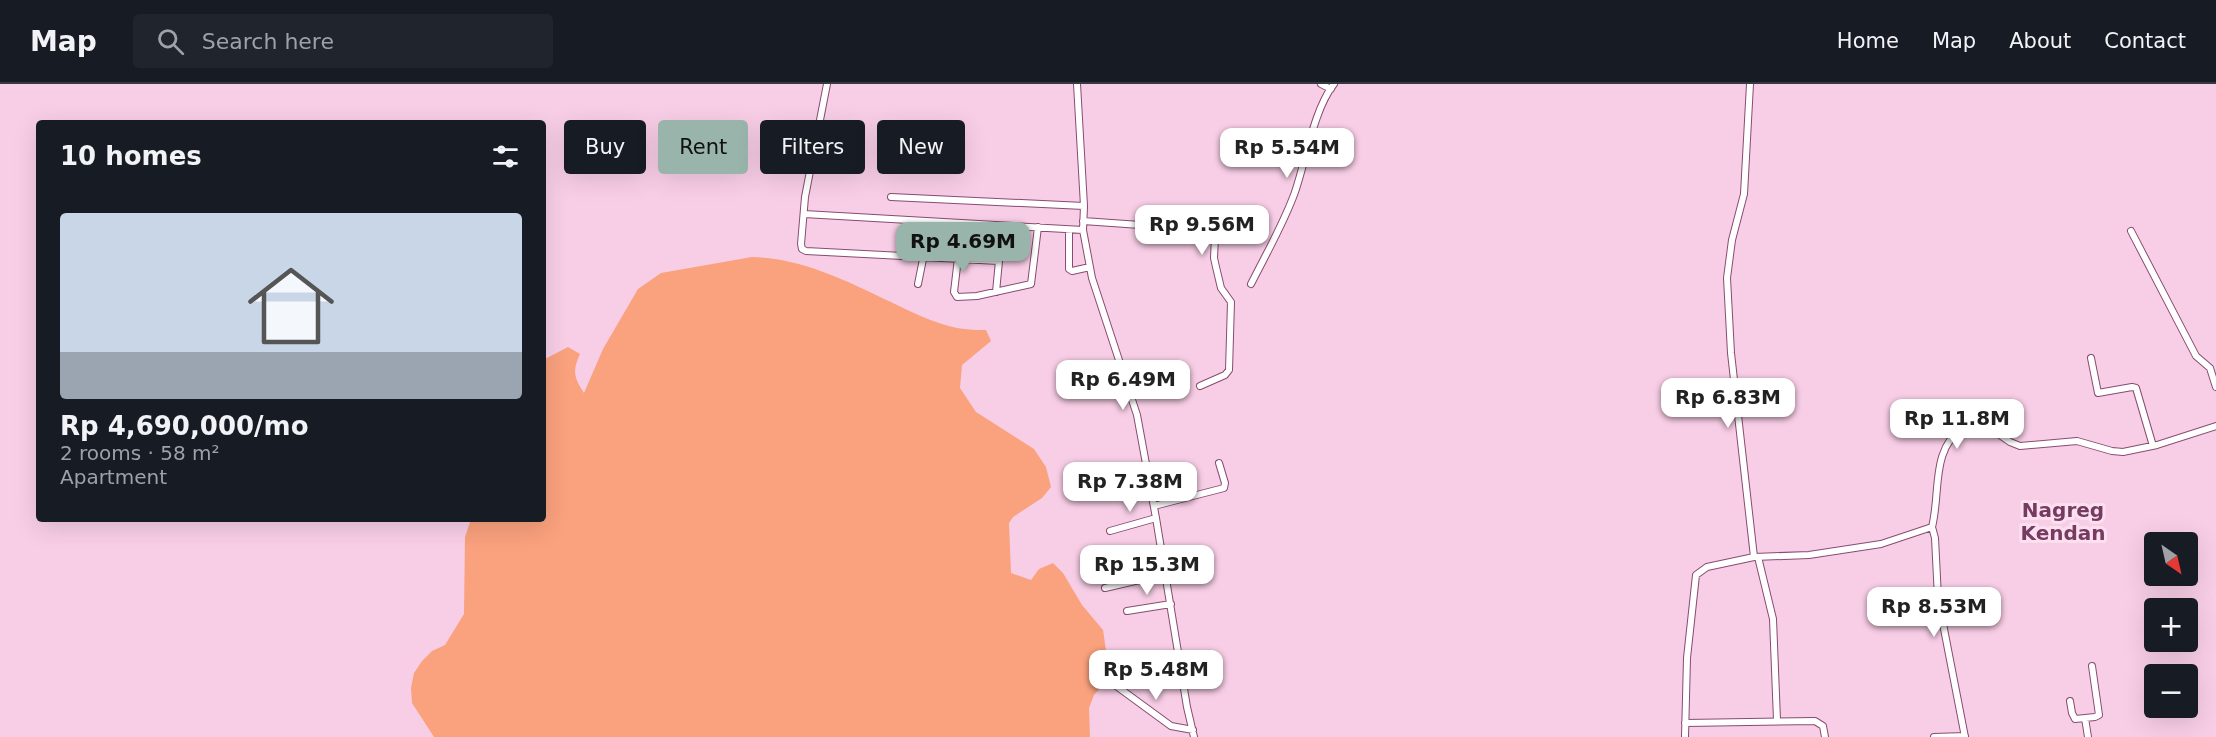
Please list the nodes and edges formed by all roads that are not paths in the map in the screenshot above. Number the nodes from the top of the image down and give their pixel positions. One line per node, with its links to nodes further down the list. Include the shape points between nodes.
1 (827, 84): 8 (street)
2 (1077, 84): 7 (street)
3 (1321, 84): 5 (street)
4 (1750, 84): 34 (street, via 1743,194 1728,278 1731,353)
5 (1332, 86): 22 (street, via 1318,116 1294,194)
6 (891, 197): 7 (street)
7 (1084, 206): 10 (street)
8 (804, 214): 9 (street); 17 (street, via 801,244 806,251)
9 (927, 221): 11 (street); 17 (street)
10 (1083, 221): 14 (street); 25 (street, via 1212,230 1217,273 1231,302 1229,370)
11 (962, 224): 12 (street); 18 (street)
12 (1038, 227): 13 (street); 23 (street, via 1031,284)
13 (1069, 230): 14 (street); 20 (street, via 1069,269)
14 (1083, 230): 20 (street)
15 (2132, 231): 26 (street, via 2196,356 2210,368)
16 (1002, 246): 19 (street)
17 (922, 258): 18 (street); 21 (street)
18 (957, 260): 19 (street); 23 (street, via 957,297)
19 (999, 261): 23 (street)
20 (1090, 267): 30 (street, via 1137,415)
21 (918, 284)
22 (1251, 284)
23 (996, 292)
24 (2091, 358): 28 (street, via 2098,393 2136,388)
25 (1200, 386)
26 (2216, 387)
27 (2216, 426): 28 (street)
28 (2153, 446): 32 (street, via 2123,452 2077,441 2020,446 1987,426 1964,426 1944,448)
29 (1219, 463): 30 (street, via 1224,488)
30 (1154, 506): 31 (street)
31 (1156, 518): 33 (street); 35 (street)
32 (1932, 527): 34 (street, via 1881,544 1809,555); 46 (street, via 1938,598)
33 (1110, 531)
34 (1756, 557): 43 (street, via 1773,620); 44 (street, via 1707,567 1696,575)
35 (1166, 574): 36 (street); 37 (street)
36 (1105, 588)
37 (1171, 604): 38 (street); 45 (street)
38 (1127, 611)
39 (2092, 666): 42 (street, via 2100,712)
40 (1116, 685): 45 (street, via 1171,726)
41 (2070, 701): 42 (street, via 2074,718)
42 (2085, 718): 50 (street)
43 (1778, 720): 44 (street); 48 (street, via 1818,722)
44 (1685, 723): 47 (street)
45 (1193, 734)
46 (1965, 736): 49 (street)
47 (1685, 737)
48 (1825, 737)
49 (1934, 737)
50 (2088, 737)

